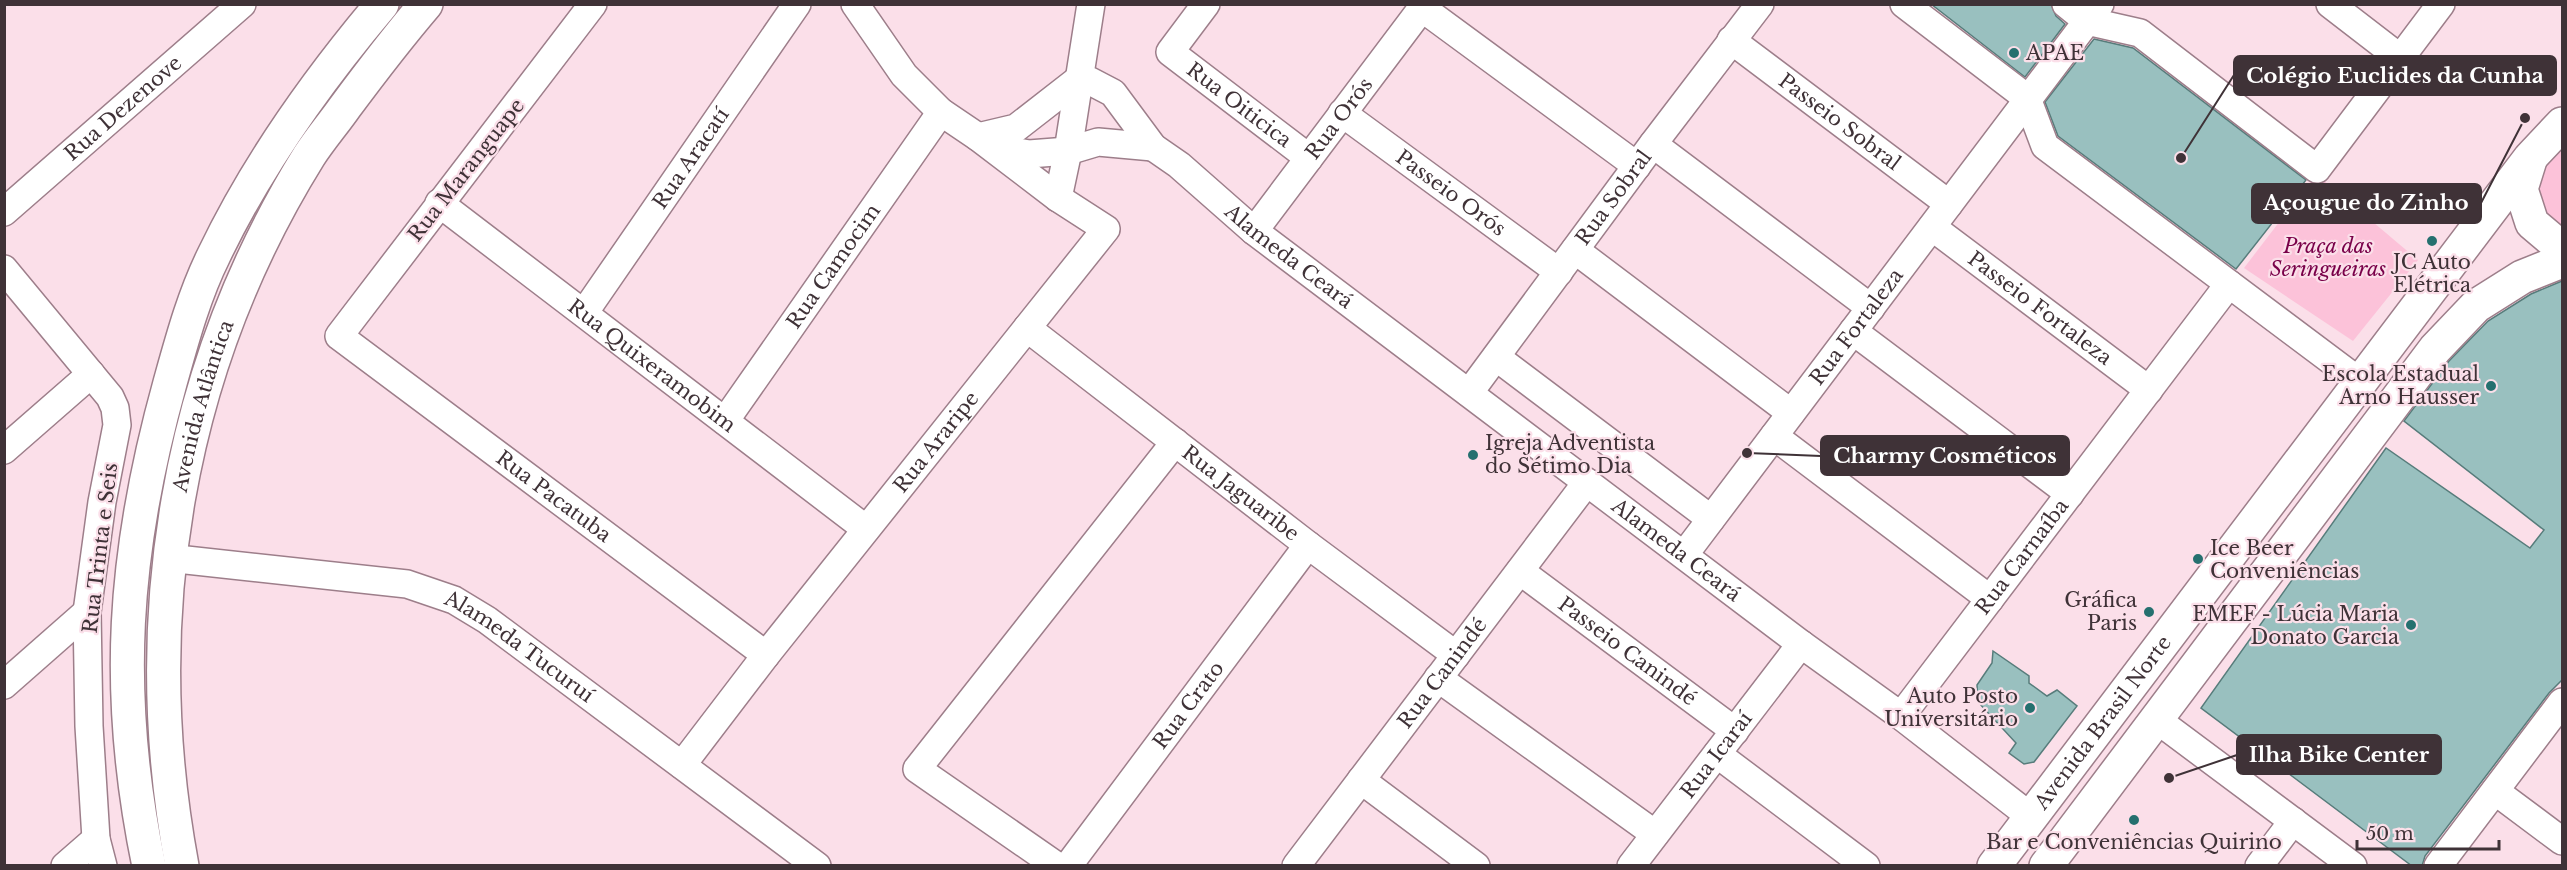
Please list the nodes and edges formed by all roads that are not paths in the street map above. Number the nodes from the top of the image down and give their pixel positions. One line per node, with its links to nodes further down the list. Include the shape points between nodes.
1 (242, 4): 33 (street, Rua Dezenove)
2 (382, 4): 90 (main road, Avenida Atlântica, via 343,50 243,198 213,257 180,349 152,448 131,567 126,693 136,804)
3 (426, 4): 65 (main road, Avenida Atlântica, via 310,155 251,264 209,368 194,419)
4 (593, 4): 34 (street, Rua Maranguape)
5 (797, 4): 45 (street, Rua Aracatí)
6 (855, 4): 21 (street, via 904,75)
7 (1091, 4): 18 (street)
8 (1206, 4): 29 (street, Rua Oiticica, via 1170,52)
9 (1760, 4): 16 (street, Rua Sobral)
10 (1904, 4): 20 (street)
11 (2066, 4): 15 (street)
12 (2330, 4): 17 (street)
13 (2441, 4): 17 (street)
14 (1423, 6): 22 (street, Rua Orós); 31 (street)
15 (2093, 13): 17 (street, via 2140,33 2317,169); 20 (street, Rua Fortaleza)
16 (1731, 40): 26 (street, Rua Sobral); 35 (street, Passeio Sobral)
17 (2400, 58)
18 (1079, 79): 19 (street); 24 (street, via 1016,128); 28 (street)
19 (1113, 93): 25 (street, via 1112,110); 27 (street)
20 (2027, 98): 35 (street, Rua Fortaleza); 43 (street, via 2045,146)
21 (941, 112): 24 (street); 55 (street, Rua Camocim)
22 (1342, 113): 29 (street, Rua Orós); 42 (street, Passeio Orós)
23 (2562, 124): 30 (main road, Avenida Brasil Norte)
24 (984, 142): 28 (street, via 1029,154); 32 (street)
25 (1098, 142): 27 (street); 28 (street)
26 (1653, 144): 31 (street, Rua Sobral); 44 (street)
27 (1153, 147): 37 (street, Alameda Ceará)
28 (1068, 151): 32 (street)
29 (1309, 158): 37 (street, Rua Orós)
30 (2530, 158): 38 (main road, via 2521,189 2532,223); 51 (main road, Avenida Brasil Norte)
31 (1637, 166): 39 (street, Rua Sobral)
32 (1058, 198): 46 (street, Rua Araripe, via 1106,229)
33 (8, 202)
34 (439, 203): 45 (street, Rua Quixeramobim); 48 (street, Rua Maranguape)
35 (1949, 204): 36 (street, Rua Fortaleza)
36 (1932, 227): 44 (street, Rua Fortaleza); 52 (street, Passeio Fortaleza)
37 (1254, 231): 53 (street, Alameda Ceará)
38 (2562, 246)
39 (1575, 250): 42 (street, Rua Sobral); 54 (street)
40 (2562, 261): 76 (main road, Avenida Brasil Norte, via 2522,278 2476,306 2435,349)
41 (4, 269): 50 (street, Rua Trinta e Seis)
42 (1559, 272): 49 (street, Rua Sobral)
43 (2229, 284): 51 (street); 52 (street, Rua Carnaíba)
44 (1871, 308): 47 (street, Rua Fortaleza)
45 (584, 313): 55 (street, Rua Quixeramobim)
46 (1027, 328): 57 (street, Rua Jaguaribe); 62 (street, Rua Araripe)
47 (1853, 331): 54 (street, Rua Fortaleza); 60 (street)
48 (339, 336): 70 (street, Rua Pacatuba)
49 (1496, 357): 53 (street, Rua Sobral); 61 (street)
50 (91, 374): 58 (street); 68 (street, Rua Trinta e Seis, via 110,397 117,425)
51 (2360, 382): 82 (main road, Avenida Brasil Norte)
52 (2149, 390): 60 (street, Rua Carnaíba)
53 (1469, 393): 59 (street, Alameda Ceará)
54 (1791, 413): 56 (street, Rua Fortaleza)
55 (725, 421): 62 (street, Rua Quixeramobim)
56 (1773, 436): 61 (street, Rua Fortaleza); 67 (street)
57 (1175, 442): 63 (street, Rua Jaguaribe); 93 (street, via 917,769)
58 (4, 450)
59 (1587, 482): 64 (street, Alameda Ceará); 66 (street, Rua Canindé)
60 (2070, 494): 67 (street, Rua Carnaíba)
61 (1711, 519): 64 (street, Rua Fortaleza)
62 (866, 529): 70 (street, Rua Araripe)
63 (1308, 544): 71 (street, Rua Jaguaribe); 94 (street, Rua Crato)
64 (1684, 555): 69 (street, Alameda Ceará)
65 (168, 558): 79 (street, Alameda Tucuruí, via 407,585 454,600 487,620); 91 (main road, Avenida Atlântica, via 164,736)
66 (1520, 571): 71 (street, Rua Canindé); 77 (street, Passeio Canindé)
67 (1990, 599): 75 (street, Rua Carnaíba)
68 (87, 612): 73 (street); 85 (street, Rua Trinta e Seis)
69 (1802, 644): 75 (street, Alameda Ceará); 77 (street, Rua Icaraí)
70 (766, 655): 79 (street, Rua Araripe)
71 (1456, 655): 72 (street, Rua Canindé)
72 (1438, 678): 80 (street, Rua Canindé); 84 (street)
73 (4, 685)
74 (2562, 702): 81 (street)
75 (1901, 716): 82 (street, Alameda Ceará)
76 (2156, 719): 83 (street); 99 (main road, Avenida Brasil Norte)
77 (1735, 731): 78 (street, Rua Icaraí)
78 (1717, 754): 84 (street, Rua Icaraí); 97 (street)
79 (682, 765): 92 (street, Alameda Tucuruí)
80 (1361, 780): 95 (street, Rua Canindé); 96 (street)
81 (2495, 791): 86 (street); 102 (street)
82 (2031, 817): 98 (main road, Avenida Brasil Norte)
83 (2293, 821): 100 (street); 101 (street)
84 (1655, 834): 87 (street, Rua Icaraí)
85 (96, 839): 88 (street); 89 (street, Rua Trinta e Seis)
86 (2562, 841)
87 (1637, 864)
88 (65, 866)
89 (104, 866)
90 (149, 866)
91 (182, 866)
92 (817, 866)
93 (1057, 866)
94 (1068, 866)
95 (1296, 866)
96 (1476, 866)
97 (1866, 866)
98 (1994, 866)
99 (2046, 866)
100 (2259, 866)
101 (2353, 866)
102 (2438, 866)

